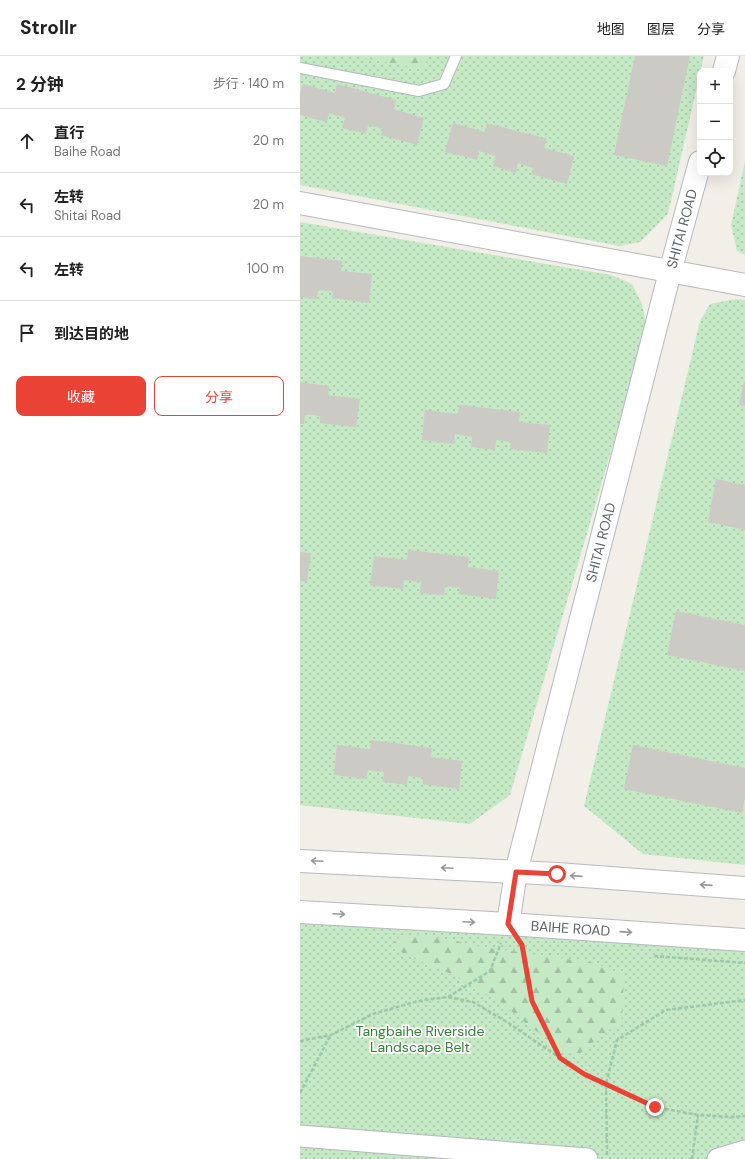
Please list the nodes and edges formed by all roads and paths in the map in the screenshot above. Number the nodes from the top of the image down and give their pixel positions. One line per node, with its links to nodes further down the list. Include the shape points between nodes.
1 (456, 56): 3 (lane, via 444,84 419,91)
2 (728, 56): 4 (street)
3 (300, 68)
4 (725, 68)
5 (697, 173): 7 (street, SHITAI ROAD)
6 (300, 203): 7 (street)
7 (670, 272): 8 (street); 10 (street, SHITAI ROAD)
8 (745, 285)
9 (300, 861): 10 (street, one-way to 9)
10 (516, 872): 11 (street, one-way to 10); 13 (street, SHITAI ROAD)
11 (745, 888)
12 (300, 912): 13 (street, BAIHE ROAD, one-way to 13)
13 (508, 924): 14 (street, BAIHE ROAD, one-way to 14); 15 (path, via 490,971); 19 (path, via 522,945 532,1001)
14 (745, 940)
15 (448, 997): 17 (path, via 418,1000 373,1014); 19 (path, via 473,1002)
16 (745, 1000): 20 (path, via 666,1010 617,1040)
17 (331, 1035): 18 (path); 21 (path)
18 (300, 1041)
19 (560, 1058): 20 (path, via 584,1074)
20 (606, 1084): 22 (path, via 655,1107); 27 (path)
21 (300, 1093)
22 (698, 1116): 23 (path); 28 (path)
23 (745, 1116)
24 (300, 1136): 26 (street)
25 (745, 1151): 29 (street)
26 (587, 1159)
27 (607, 1159)
28 (692, 1159)
29 (718, 1159)

